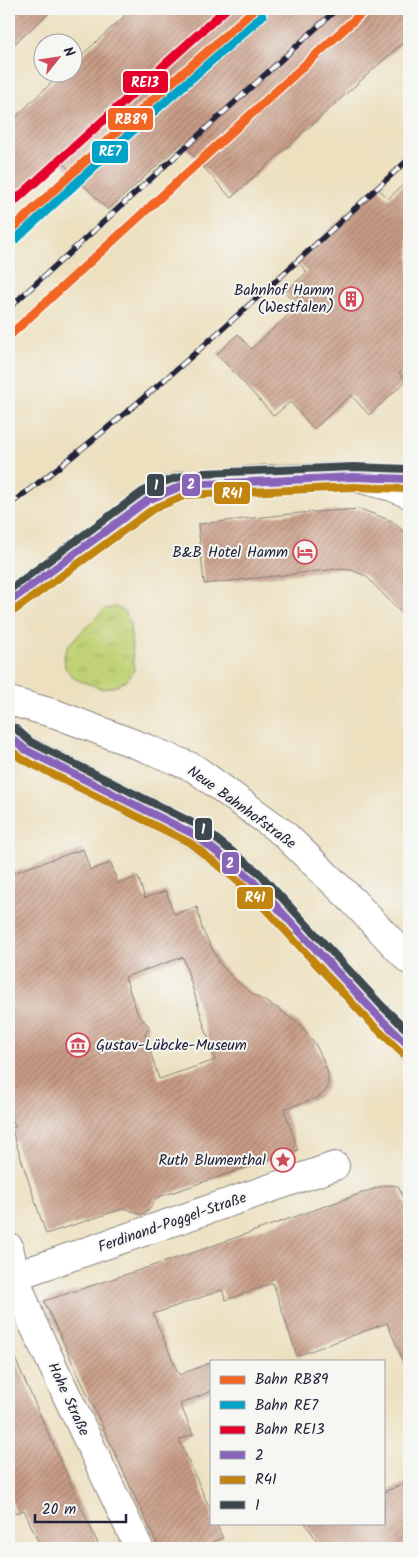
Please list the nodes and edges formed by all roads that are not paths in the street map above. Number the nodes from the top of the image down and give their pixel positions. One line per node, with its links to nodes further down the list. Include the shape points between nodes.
1 (409, 494): 2 (street, via 353,477 184,485 148,500)
2 (9, 602)
3 (9, 701): 5 (street, Neue Bahnhofstraße, via 56,714 194,768 282,833)
4 (14, 745): 6 (street, via 195,835 252,879)
5 (409, 960)
6 (409, 1046)
7 (335, 1166): 9 (street, Ferdinand-Poggel-Straße)
8 (9, 1247): 9 (street, Hohe Straße)
9 (12, 1277): 10 (street, Hohe Straße)
10 (139, 1548)

